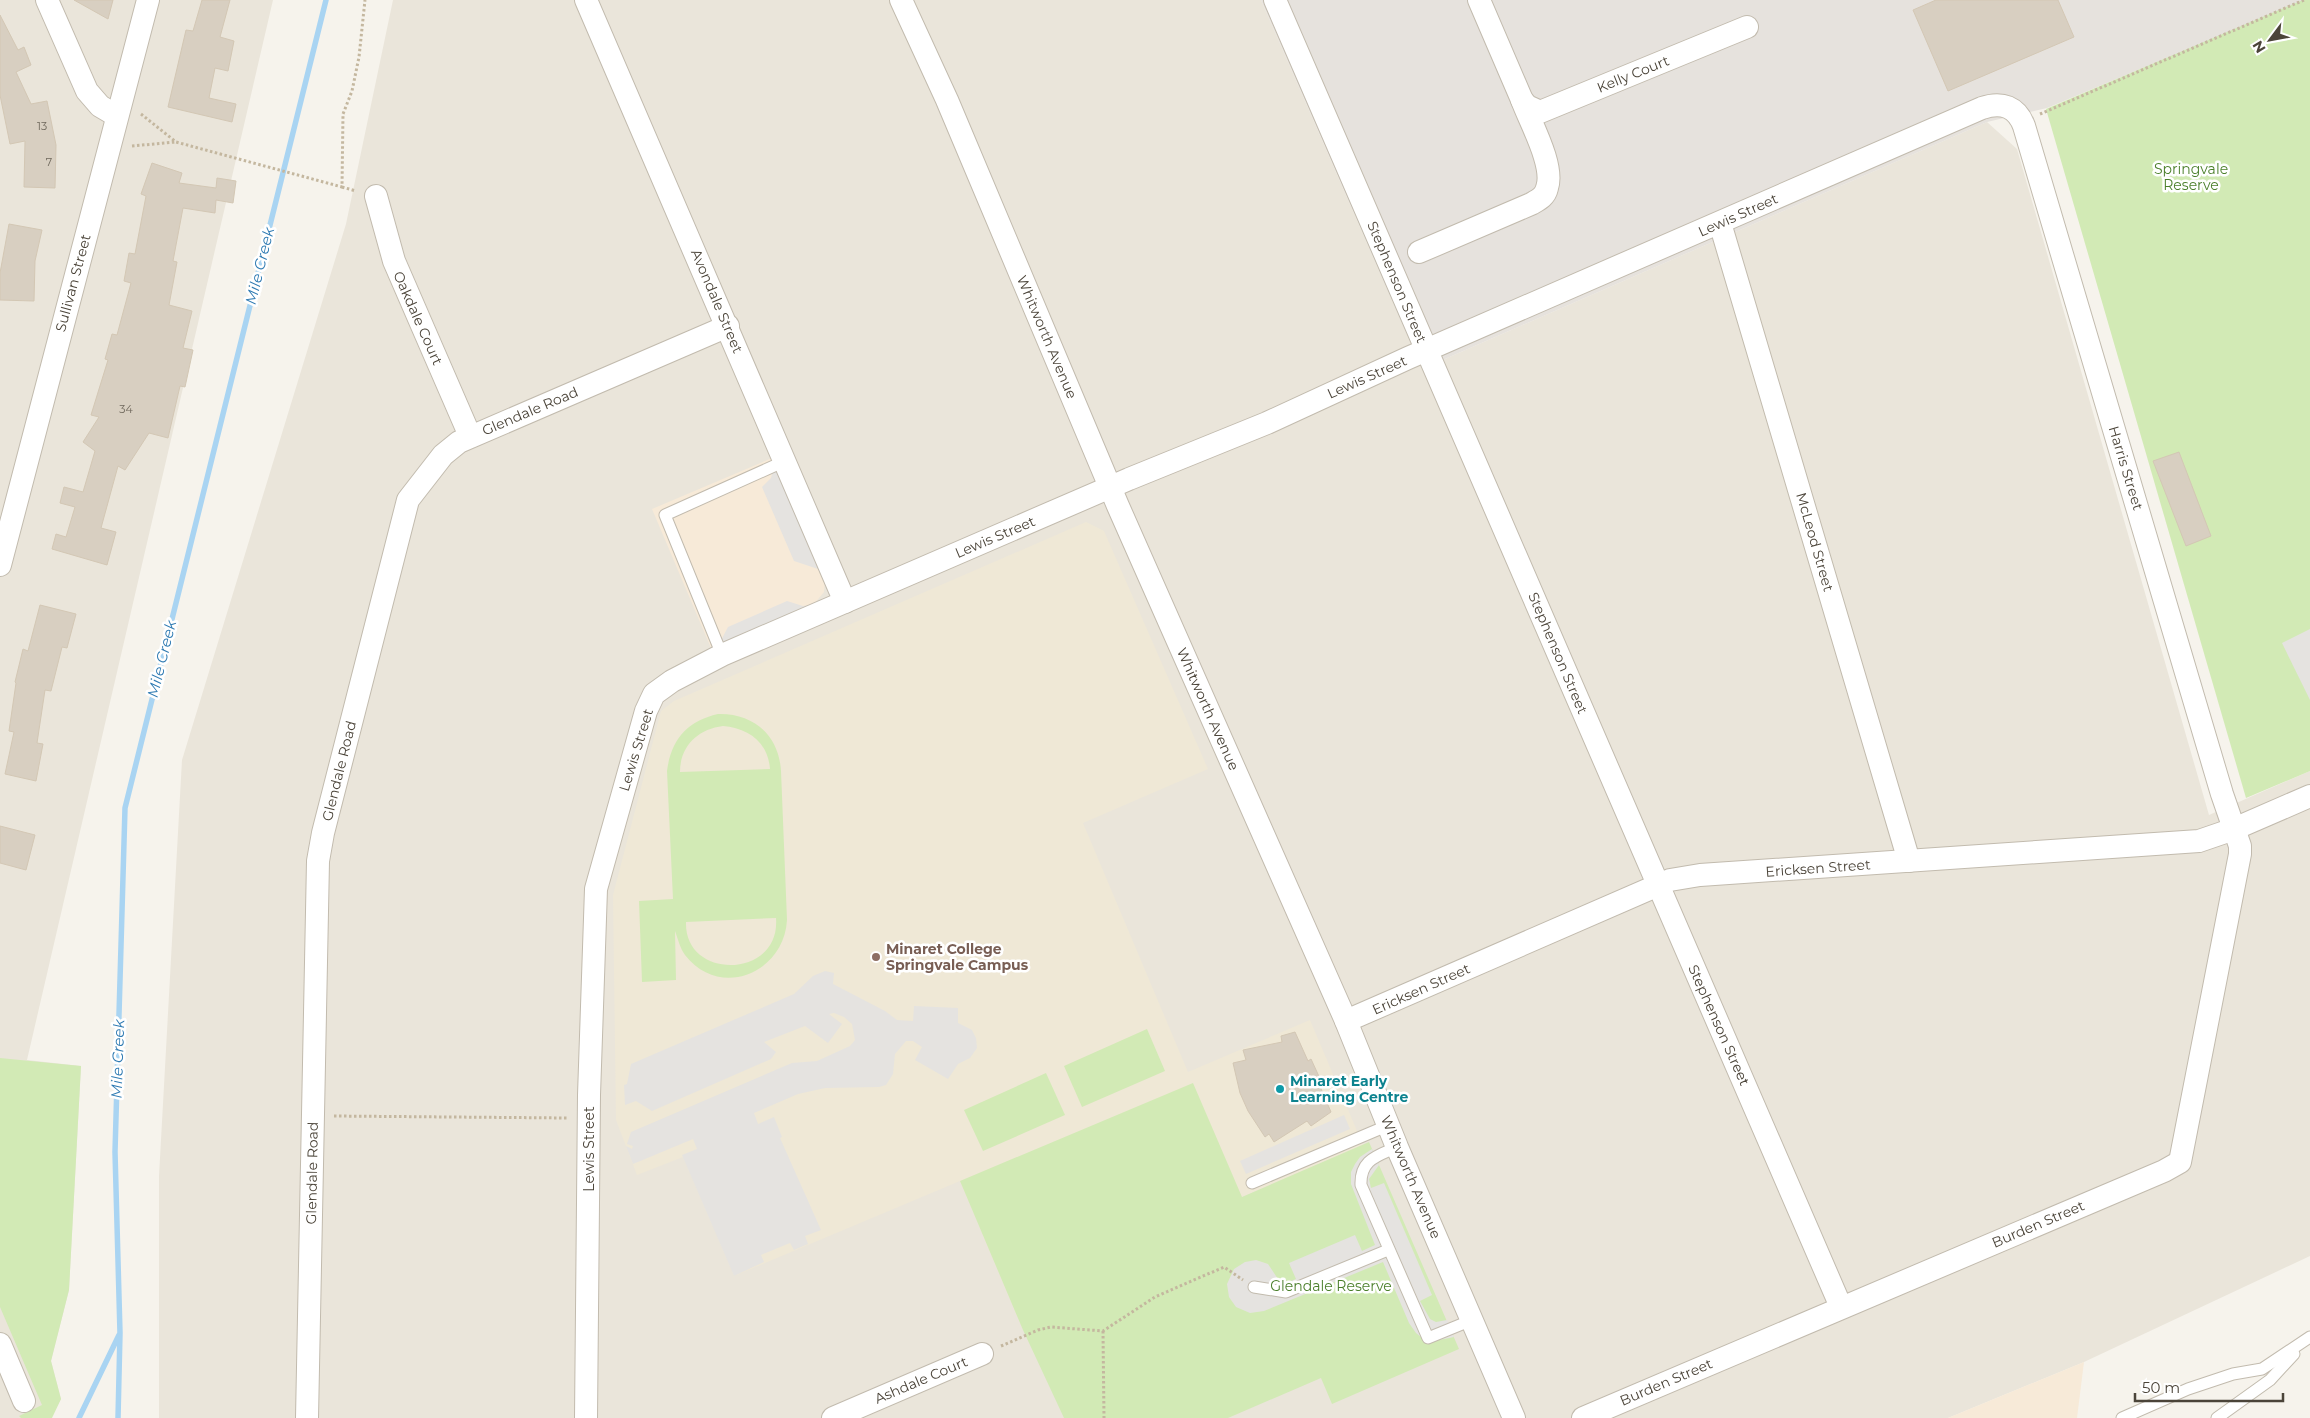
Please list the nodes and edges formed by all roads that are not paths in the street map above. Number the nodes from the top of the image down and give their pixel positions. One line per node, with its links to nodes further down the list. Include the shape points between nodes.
1 (47, 0): 10 (street, via 87,91 100,106)
2 (148, 0): 10 (street, Sullivan Street)
3 (586, 0): 14 (street, Avondale Street)
4 (901, 0): 18 (street, Whitworth Avenue, via 947,100)
5 (1275, 0): 15 (street, Stephenson Street)
6 (1478, 0): 8 (street)
7 (1747, 27): 8 (street, Kelly Court, via 1540,112 1533,111)
8 (1522, 100): 13 (street, via 1547,164 1549,180 1541,199)
9 (2023, 113): 12 (street, Lewis Street, via 1998,105 1982,108); 24 (street, Harris Street, via 2018,113)
10 (117, 116): 19 (street, Sullivan Street)
11 (376, 196): 16 (street, Oakdale Court, via 394,261)
12 (1720, 223): 15 (street, Lewis Street); 25 (street, McLeod Street)
13 (1419, 252)
14 (728, 326): 16 (street, Glendale Road); 17 (street, Avondale Street)
15 (1427, 350): 18 (street, Lewis Street, via 1267,423); 26 (street, Stephenson Street)
16 (470, 436): 39 (street, Glendale Road, via 443,455 408,500 318,861)
17 (785, 461): 21 (street, Avondale Street); 22 (lane, via 666,515)
18 (1110, 488): 21 (street, Lewis Street); 27 (street, Whitworth Avenue)
19 (4, 536): 20 (street, Sullivan Street)
20 (0, 565)
21 (845, 602): 22 (street, Lewis Street)
22 (722, 655): 40 (street, Lewis Street, via 654,694 646,711 596,889 589,1095)
23 (2310, 796): 24 (street, Ericksen Street)
24 (2234, 829): 25 (street, Ericksen Street, via 2199,842); 33 (street, Burden Street, via 2240,854 2180,1162)
25 (1909, 861): 26 (street, Ericksen Street, via 1700,875)
26 (1658, 885): 27 (street, Ericksen Street); 33 (street, Stephenson Street)
27 (1346, 1021): 28 (street, Whitworth Avenue)
28 (1388, 1125): 29 (street, Whitworth Avenue); 30 (lane)
29 (1397, 1147): 31 (lane, via 1372,1159 1361,1173 1361,1185); 34 (street, Whitworth Avenue)
30 (1252, 1183)
31 (1388, 1250): 32 (lane, via 1286,1292); 34 (lane, via 1428,1338)
32 (1254, 1287)
33 (1841, 1306): 43 (street, Burden Street)
34 (1472, 1320): 42 (street, Whitworth Avenue)
35 (2308, 1340): 44 (lane, via 2262,1369 2233,1374 2188,1389); 45 (lane, via 2270,1380)
36 (0, 1344): 38 (street)
37 (982, 1354): 41 (street, Ashdale Court)
38 (24, 1401)
39 (307, 1418)
40 (586, 1418)
41 (833, 1418)
42 (1514, 1418)
43 (1583, 1418)
44 (2122, 1418)
45 (2217, 1418)

